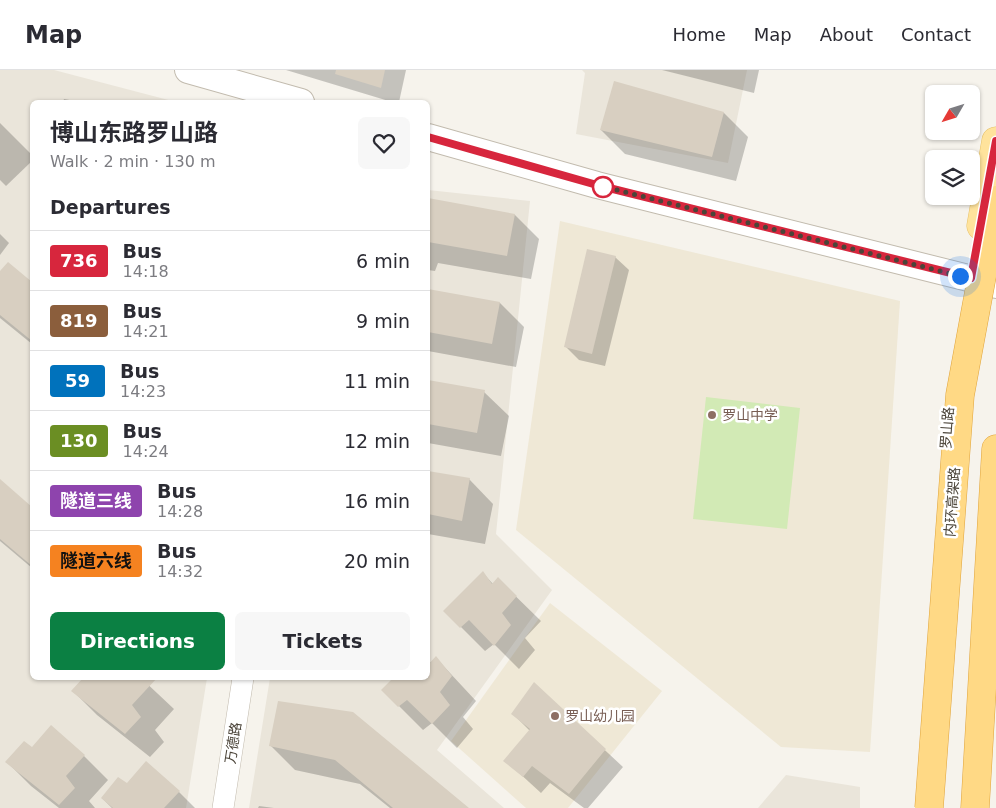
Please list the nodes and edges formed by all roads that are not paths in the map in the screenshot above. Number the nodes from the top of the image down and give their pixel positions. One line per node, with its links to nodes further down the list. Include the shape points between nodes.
1 (188, 70): 2 (street)
2 (294, 100)
3 (430, 138): 6 (street, via 597,185)
4 (996, 141): 6 (main road, 罗山路)
5 (996, 200): 12 (highway, 内环高架路, bridge, via 960,396)
6 (983, 282): 11 (main road, 罗山路, via 949,398)
7 (996, 449): 13 (highway)
8 (996, 671): 14 (main road)
9 (243, 680): 10 (street, 万德路)
10 (223, 808)
11 (919, 808)
12 (930, 808)
13 (975, 808)
14 (988, 808)

